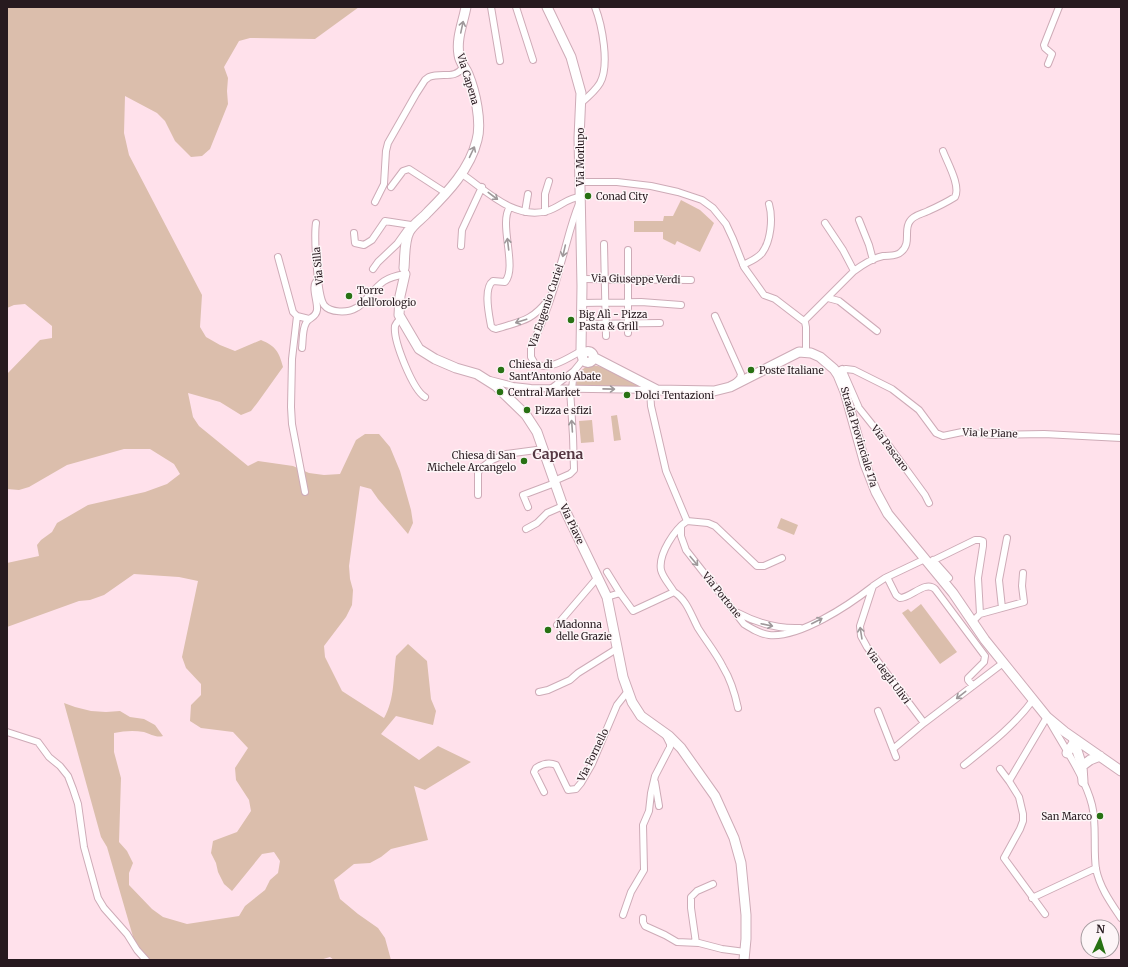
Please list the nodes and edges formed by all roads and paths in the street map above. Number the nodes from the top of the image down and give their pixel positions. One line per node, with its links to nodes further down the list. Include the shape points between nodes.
1 (466, 7): 10 (main road, Via Capena, one-way to 1, via 458,46)
2 (491, 7): 8 (street)
3 (516, 7): 7 (street)
4 (547, 7): 11 (main road, Via Morlupo, via 573,62 580,84)
5 (595, 7): 11 (street, via 602,29 604,72 599,85)
6 (1059, 7): 9 (street, via 1044,45 1052,54)
7 (533, 60)
8 (500, 61)
9 (1048, 64)
10 (463, 66): 13 (main road, Via Capena, one-way to 10, via 476,144 479,128 469,76); 21 (street, via 454,74 431,76 421,85 388,145 384,184)
11 (581, 103): 15 (main road, Via Morlupo)
12 (943, 151): 35 (street, via 957,186 956,195 911,219 908,225 907,244 900,253)
13 (462, 174): 17 (street); 18 (main road, Via Capena)
14 (549, 181): 25 (street)
15 (580, 182): 20 (main road, Via Morlupo); 36 (street, via 617,182 651,186 699,198 713,208 726,224)
16 (390, 187): 18 (street, via 409,169)
17 (482, 187): 23 (street, one-way to 23); 32 (street, via 462,230)
18 (446, 193): 29 (main road, Via Capena, via 425,216)
19 (528, 194): 24 (street)
20 (580, 198): 25 (street, via 572,198); 41 (main road, Via Morlupo); 45 (street, Via Eugenio Curiel, one-way to 45)
21 (375, 202)
22 (768, 204): 36 (street, via 771,221 765,248 758,257)
23 (510, 207): 24 (street); 45 (street, one-way to 23, via 532,317 496,329 491,326 488,299 490,284 494,280 505,282 508,278 506,217)
24 (526, 212): 25 (street)
25 (545, 212)
26 (859, 220): 35 (street)
27 (316, 223): 43 (street, Via Silla)
28 (825, 223): 38 (street)
29 (412, 225): 30 (street, via 385,221 372,240 364,245 355,243); 37 (street); 39 (main road, via 407,239)
30 (354, 233)
31 (604, 244): 42 (street)
32 (461, 246)
33 (628, 250): 40 (street)
34 (278, 257): 51 (street, via 292,309)
35 (872, 260): 38 (street)
36 (743, 265): 55 (street, via 764,295 775,299)
37 (373, 269)
38 (854, 271): 46 (street)
39 (405, 273): 43 (street, Via Silla, via 389,278 359,306 345,311 326,307); 54 (main road, via 399,298)
40 (628, 278): 42 (street, Via Giuseppe Verdi); 44 (street, Via Giuseppe Verdi); 47 (street)
41 (582, 279): 42 (street, Via Giuseppe Verdi); 48 (main road, Via Morlupo)
42 (605, 279): 49 (street)
43 (318, 280): 53 (street, via 314,285 317,314)
44 (691, 280)
45 (550, 298): 65 (street, Via Eugenio Curiel, via 531,348 531,360 537,365 550,366)
46 (828, 298): 55 (street); 60 (street, via 839,301)
47 (628, 302): 49 (street); 50 (street); 59 (street)
48 (582, 303): 49 (street); 57 (main road, Via Morlupo)
49 (606, 303): 58 (street)
50 (680, 305)
51 (297, 316): 53 (street); 81 (street, via 290,407)
52 (715, 316): 71 (street, via 741,374 740,379)
53 (309, 319): 63 (street, via 305,327)
54 (400, 319): 68 (main road, Via Piave, via 419,349 434,359); 76 (street, via 395,326 398,347 417,390)
55 (804, 321): 64 (street)
56 (660, 323): 59 (street)
57 (582, 324): 58 (street); 65 (main road, Via Morlupo)
58 (606, 324): 59 (street); 62 (street)
59 (628, 324): 61 (street)
60 (877, 331)
61 (628, 332)
62 (606, 336)
63 (302, 348)
64 (806, 352): 66 (main road, Strada Provinciale 17a, via 820,357); 71 (main road, via 794,354)
65 (586, 355): 67 (street); 75 (main road)
66 (839, 370): 78 (street, Via le Piane, via 856,371 898,393 919,410 940,435 962,432); 83 (street, Via Pascaro, via 859,408 925,495); 91 (main road, Strada Provinciale 17a, via 859,446 876,492 888,514)
67 (574, 371): 69 (street); 74 (street)
68 (485, 379): 70 (street); 77 (main road, Via Piave)
69 (561, 380): 72 (street); 73 (street)
70 (515, 386): 72 (street); 77 (street)
71 (730, 387): 75 (main road, via 714,391)
72 (552, 388): 73 (street)
73 (563, 388): 74 (street)
74 (571, 389): 75 (street, one-way to 75); 80 (street, one-way to 74, via 574,470)
75 (653, 390): 86 (street, via 651,406 658,441 667,475)
76 (425, 397)
77 (509, 397): 79 (main road, Via Piave, via 531,421)
78 (1121, 438)
79 (544, 449): 80 (main road, Via Piave); 82 (street, via 506,454 492,460 478,473)
80 (554, 482): 84 (main road, Via Piave); 85 (street, via 521,496)
81 (305, 492)
82 (478, 496)
83 (929, 504)
84 (564, 506): 88 (street, via 546,513 537,523); 94 (main road, Via Piave)
85 (528, 507)
86 (687, 521): 87 (street); 90 (street, via 715,526 757,566 764,566)
87 (681, 526): 98 (street, via 666,547 661,563 663,574); 102 (street, Via Portone, one-way to 102, via 681,536 686,550)
88 (526, 529)
89 (1007, 538): 101 (street, via 999,580)
90 (782, 558)
91 (930, 561): 95 (street); 96 (street); 103 (street, via 975,540 983,541 978,578); 104 (main road, Strada Provinciale 17a)
92 (607, 572): 99 (street)
93 (1023, 573): 101 (street, via 1024,602)
94 (598, 577): 100 (main road, Via Piave); 105 (street)
95 (887, 577): 97 (street); 109 (street, via 900,598 905,598 927,586 935,588 985,656 984,662 968,678)
96 (949, 578)
97 (872, 586): 106 (street, Via Portone, one-way to 97, via 832,614); 116 (street, Via degli Ulivi, one-way to 97, via 861,638 860,626)
98 (674, 592): 99 (street, via 633,611); 113 (street, via 684,601 724,667)
99 (620, 593): 100 (street)
100 (607, 597): 107 (main road, Via Piave)
101 (1002, 608): 103 (street)
102 (734, 611): 106 (street, one-way to 106, via 757,622 784,628); 106 (street, Via Portone, via 744,624 769,635)
103 (980, 614): 104 (street)
104 (973, 621): 108 (main road, Strada Provinciale 17a)
105 (557, 625)
106 (803, 628)
107 (618, 648): 110 (main road, Via Piave); 111 (street, via 570,680)
108 (1003, 663): 109 (street); 112 (main road, Strada Provinciale 17a)
109 (973, 686): 116 (street, one-way to 116)
110 (628, 691): 118 (main road, Via Piave, via 638,713); 131 (street, Via Fornello, via 617,705 592,764 580,785 568,790 556,765 544,764 537,767 534,772)
111 (539, 692)
112 (1033, 700): 115 (main road, Strada Provinciale 17a); 124 (street, via 1023,714 1001,735)
113 (738, 708)
114 (878, 711): 120 (street)
115 (1047, 717): 119 (main road, Strada Provinciale 17a); 121 (street); 129 (street)
116 (924, 723): 120 (street)
117 (7, 732): 142 (street, via 38,742 68,776 78,804 84,847 98,898)
118 (664, 732): 128 (street, via 670,747); 141 (main road, Via Piave, via 679,746 715,796 734,838 741,862 746,915)
119 (1076, 741): 121 (main road); 122 (main road, Strada Provinciale 17a); 125 (main road)
120 (893, 750): 123 (street)
121 (1067, 752): 130 (street)
122 (1100, 756): 125 (main road); 127 (main road, Strada Provinciale 17a)
123 (896, 757)
124 (964, 765)
125 (1082, 766): 130 (main road)
126 (1000, 769): 129 (street)
127 (1121, 771)
128 (655, 776): 132 (street); 137 (street, via 649,811 643,828 644,870)
129 (1009, 781): 135 (street, via 1019,797 1023,821 1004,858)
130 (1083, 782): 133 (street, via 1094,814)
131 (544, 792)
132 (659, 806)
133 (1096, 868): 135 (street); 139 (street, via 1105,894)
134 (713, 884): 140 (street, via 694,893 691,900)
135 (1032, 898): 136 (street)
136 (1045, 914)
137 (623, 915)
138 (643, 918): 140 (street, via 645,926 677,942)
139 (1121, 918)
140 (696, 943): 141 (street)
141 (745, 956)
142 (146, 960)

